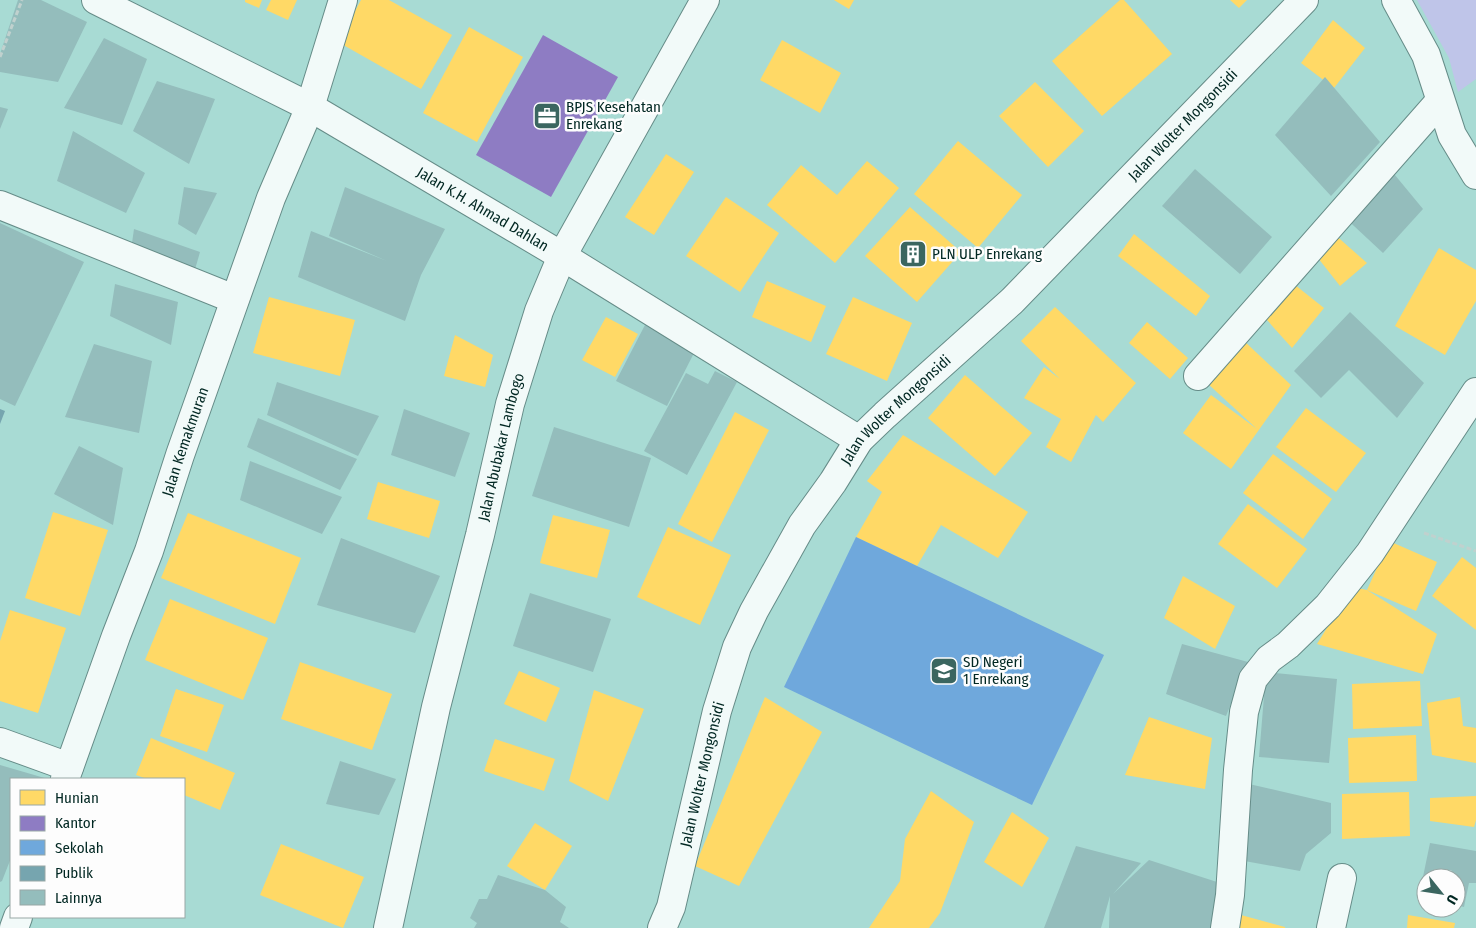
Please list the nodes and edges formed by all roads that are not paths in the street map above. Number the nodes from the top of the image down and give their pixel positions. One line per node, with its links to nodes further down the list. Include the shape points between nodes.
1 (96, 0): 7 (street, Jalan K.H. Ahmad Dahlan)
2 (344, 0): 7 (street, Jalan Kemakmuran)
3 (705, 0): 10 (street, Jalan Abubakar Lambogo)
4 (1304, 0): 14 (street, Jalan Wolter Mongonsidi, via 1012,300)
5 (1396, 0): 6 (street, via 1426,55)
6 (1440, 101): 8 (street, via 1452,135); 12 (street)
7 (310, 107): 10 (street, Jalan K.H. Ahmad Dahlan); 11 (street, Jalan Kemakmuran, via 271,198)
8 (1476, 175)
9 (0, 205): 11 (street)
10 (562, 256): 14 (street, Jalan K.H. Ahmad Dahlan); 18 (street, Jalan Abubakar Lambogo, via 539,311 510,404 436,707)
11 (234, 298): 16 (street, Jalan Kemakmuran, via 149,551)
12 (1198, 376)
13 (1476, 392): 20 (street, via 1370,553 1328,606 1288,645 1268,659 1253,680 1244,712)
14 (859, 440): 19 (street, Jalan Wolter Mongonsidi, via 802,525 737,647 715,720 671,907)
15 (0, 742): 16 (street)
16 (67, 773)
17 (1342, 878): 21 (street)
18 (388, 928)
19 (662, 928)
20 (1225, 928)
21 (1331, 928)

